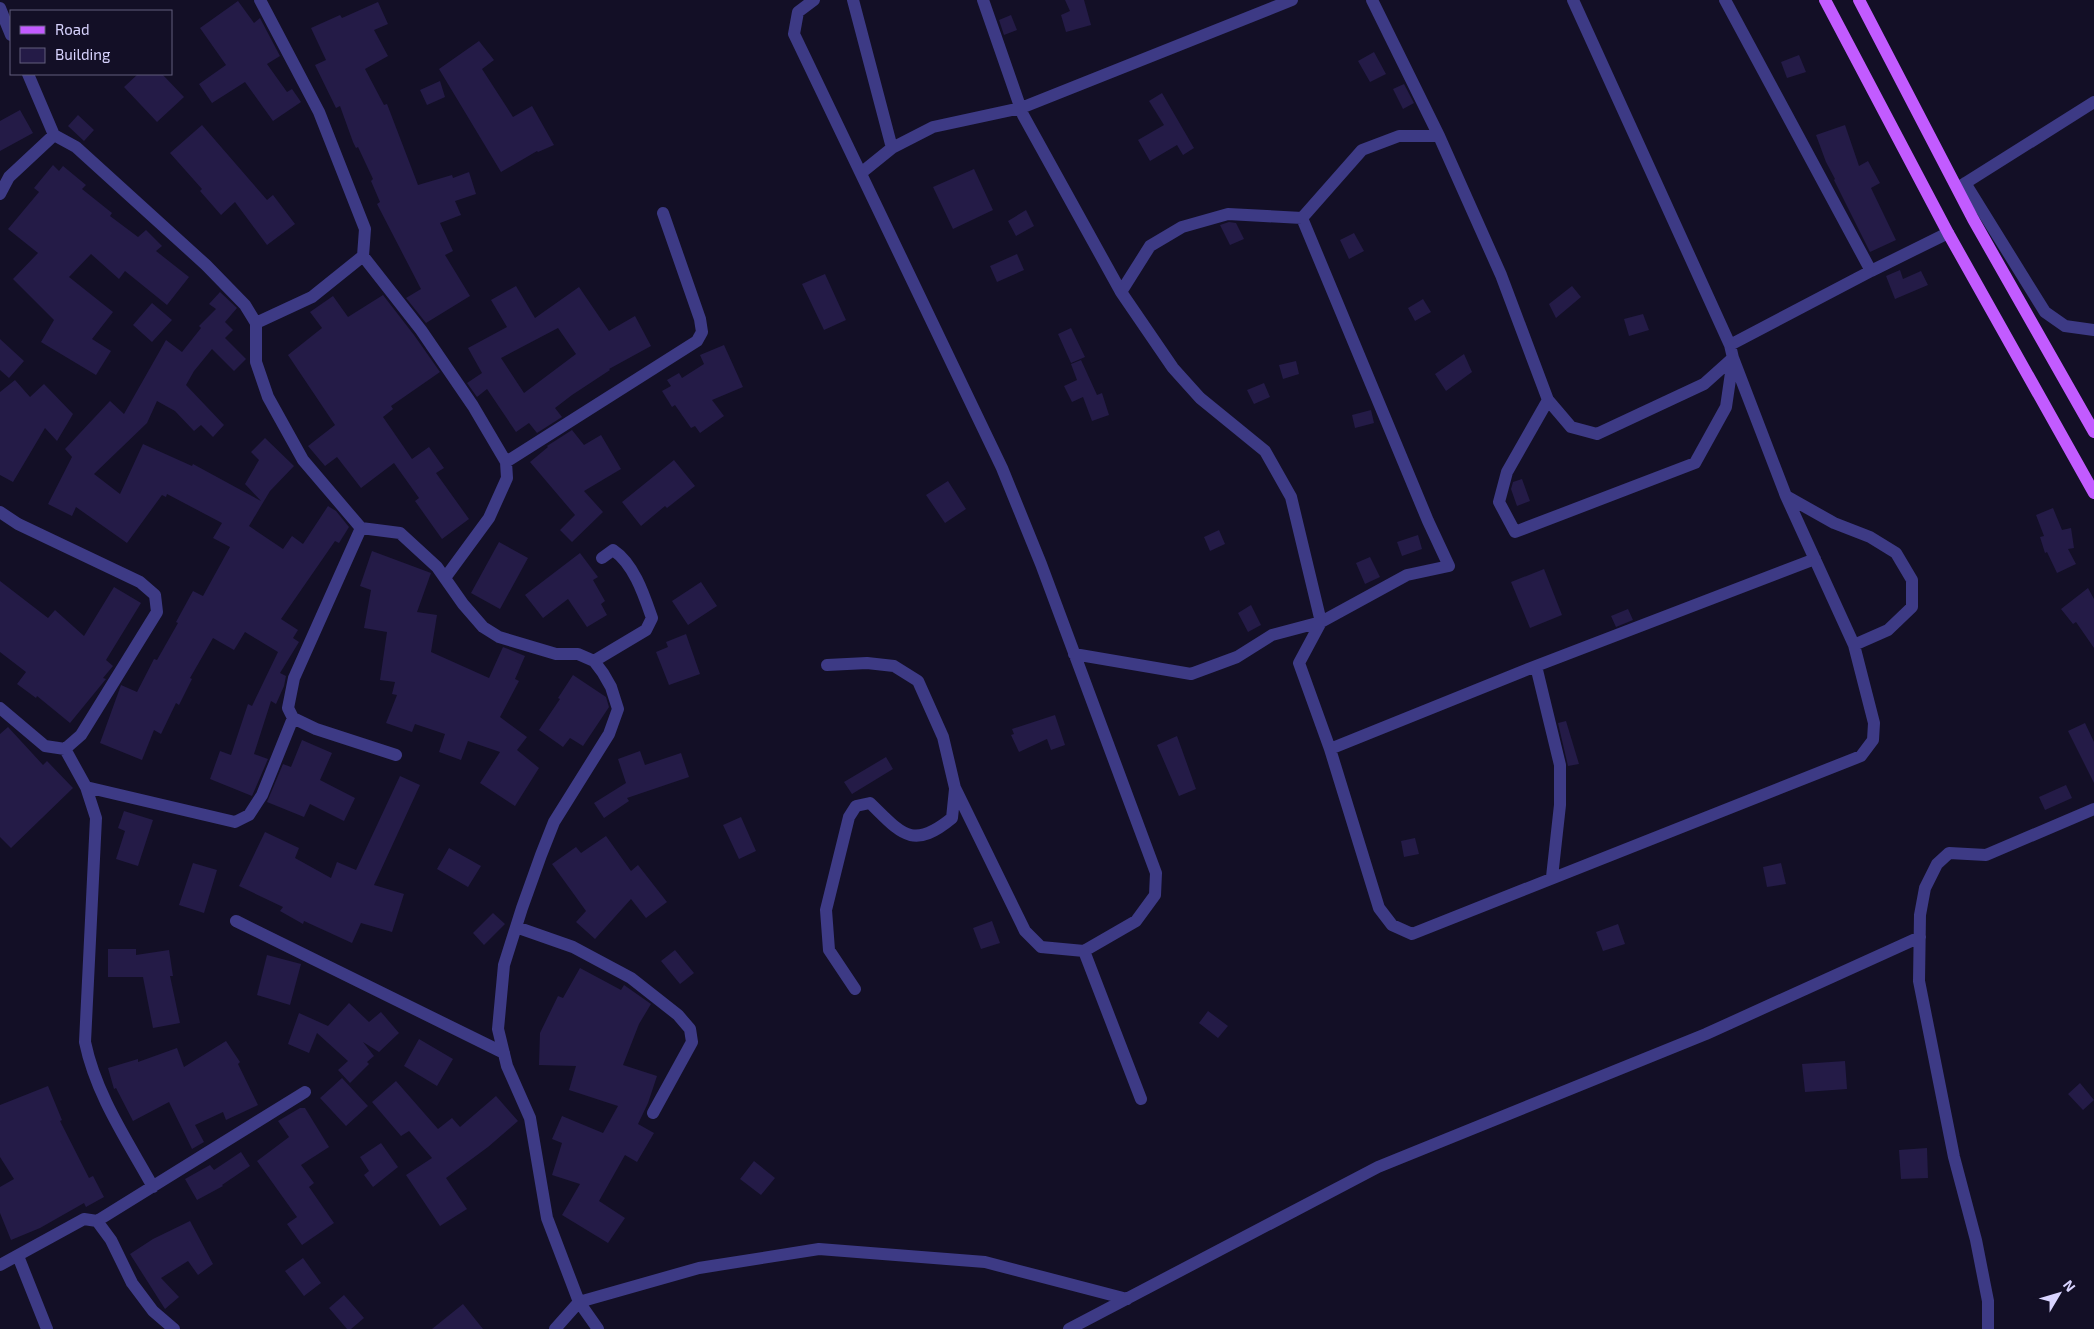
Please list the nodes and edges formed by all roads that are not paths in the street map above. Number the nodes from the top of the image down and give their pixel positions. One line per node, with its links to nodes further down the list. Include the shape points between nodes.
1 (260, 0): 25 (street, via 319,112 365,229)
2 (814, 0): 19 (street, via 798,12 794,34)
3 (854, 0): 18 (street)
4 (984, 0): 15 (street)
5 (1292, 0): 15 (street)
6 (1372, 0): 17 (street)
7 (1573, 0): 30 (street)
8 (1725, 0): 26 (street)
9 (1825, 0): 24 (main road)
10 (1859, 0): 20 (main road)
11 (0, 8): 12 (street)
12 (10, 33)
13 (28, 75): 16 (street)
14 (2094, 102): 20 (street)
15 (1021, 108): 18 (street, via 933,127); 27 (street)
16 (54, 135): 21 (street, via 9,176); 28 (street, via 76,147 206,265 245,305)
17 (1439, 136): 23 (street, via 1399,136 1362,150); 31 (street, via 1501,275)
18 (892, 148): 19 (street)
19 (861, 173): 43 (street, via 1002,468)
20 (1961, 186): 29 (street, via 2045,312 2065,326); 32 (main road)
21 (0, 194)
22 (663, 213): 33 (street, via 700,319 702,332 697,341)
23 (1302, 218): 27 (street, via 1228,214 1182,227 1150,246); 41 (street, via 1424,512 1450,566 1407,575)
24 (1948, 233): 26 (street); 34 (main road)
25 (363, 256): 28 (street, via 312,297); 33 (street, via 426,338 473,406)
26 (1871, 271): 30 (street)
27 (1121, 292): 41 (street, via 1173,368 1200,398 1265,452 1290,497)
28 (256, 323): 37 (street, via 256,362 268,397 303,460)
29 (2094, 330)
30 (1732, 351): 31 (street, via 1704,384 1597,434 1571,427); 31 (street, via 1726,407 1695,463 1515,532 1499,502 1507,472); 35 (street)
31 (1548, 400)
32 (2094, 432)
33 (506, 462): 40 (street, via 507,478 489,518)
34 (2094, 493)
35 (1786, 496): 39 (street); 42 (street, via 1896,553 1912,580 1912,607 1888,630)
36 (0, 512): 49 (street, via 18,524 140,582 155,595 157,612 81,735)
37 (361, 528): 40 (street, via 400,533 438,567); 48 (street, via 294,678 288,708)
38 (602, 558): 44 (street, via 613,550 624,557 652,618 646,630)
39 (1815, 559): 42 (street); 46 (street)
40 (445, 578): 44 (street, via 483,627 499,637 556,654 578,654)
41 (1321, 622): 43 (street, via 1272,635 1237,657 1191,674); 50 (street, via 1299,664)
42 (1854, 645): 55 (street, via 1874,723 1873,740 1861,756)
43 (1074, 654): 59 (street, via 1156,873 1155,895 1136,921)
44 (594, 661): 57 (street, via 607,680 618,709 609,734 554,822)
45 (827, 665): 53 (street, via 867,663 894,666 918,681 943,737)
46 (1536, 666): 50 (street); 55 (street, via 1560,765 1560,805)
47 (2, 712): 49 (street, via 45,746)
48 (292, 718): 51 (street); 52 (street, via 262,795 249,815 234,822)
49 (65, 749): 52 (street)
50 (1330, 749): 55 (street, via 1379,908 1392,925 1412,934)
51 (396, 755)
52 (86, 787): 65 (street, via 96,818 85,1042 100,1091)
53 (955, 788): 59 (street, via 1025,931 1041,947); 60 (street, via 952,818 936,831 918,836 901,832 870,803 856,806 849,817 826,910 830,950)
54 (2094, 809): 58 (street, via 1986,855 1949,853 1938,864 1925,888)
55 (1552, 877)
56 (236, 921): 61 (street)
57 (516, 926): 61 (street, via 504,965 498,1029); 64 (street, via 573,947 631,978 678,1015 690,1029 692,1042)
58 (1920, 937): 69 (street, via 1706,1034 1378,1167); 76 (street, via 1918,981 1954,1157 1976,1240 1988,1301)
59 (1084, 951): 63 (street)
60 (854, 989)
61 (504, 1052): 70 (street, via 530,1118 547,1218)
62 (305, 1092): 65 (street)
63 (1141, 1099)
64 (653, 1113)
65 (152, 1187): 66 (street)
66 (97, 1221): 67 (street, via 84,1219); 72 (street, via 111,1240 132,1283 153,1311)
67 (18, 1256): 68 (street); 71 (street)
68 (0, 1265)
69 (1126, 1299): 70 (street, via 985,1262 819,1249 699,1268); 75 (street)
70 (579, 1302): 73 (street); 74 (street)
71 (46, 1329)
72 (174, 1329)
73 (555, 1329)
74 (598, 1329)
75 (1068, 1329)
76 (1988, 1329)

